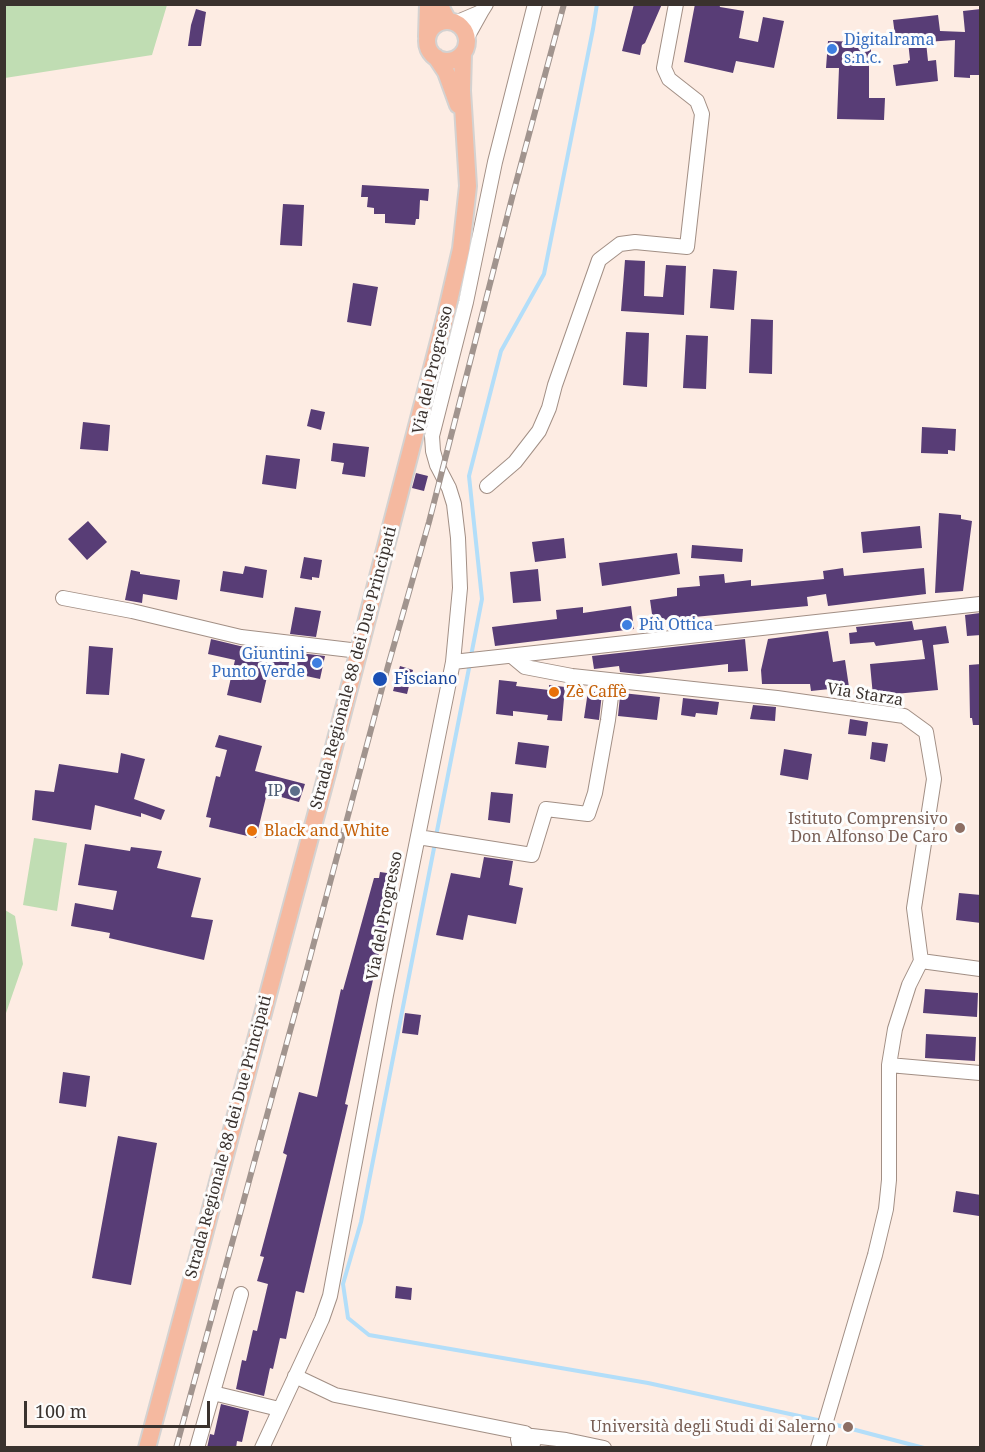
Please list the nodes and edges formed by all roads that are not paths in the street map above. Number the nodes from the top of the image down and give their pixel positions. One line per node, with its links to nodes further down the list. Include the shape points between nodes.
1 (428, 4): 9 (main road, Strada Regionale 88 dei Due Principati)
2 (439, 4): 7 (main road)
3 (527, 4): 8 (street, Via del Progresso)
4 (535, 4): 8 (street, Via del Progresso)
5 (676, 4): 13 (street, via 664,68 669,79 698,101 702,114 687,247 620,244 599,260 539,431 515,462)
6 (484, 8): 7 (street); 10 (street)
7 (452, 22): 9 (main road, via 436,24); 10 (main road, via 463,30)
8 (528, 31): 18 (street, Via del Progresso, via 432,436 432,451 454,504 458,538)
9 (427, 40): 11 (main road, Strada Regionale 88 dei Due Principati)
10 (464, 46): 11 (main road, via 458,57 447,61); 12 (main road, Strada Regionale 88 dei Due Principati)
11 (436, 57): 12 (main road, Strada Regionale 88 dei Due Principati, via 450,83)
12 (464, 127): 16 (main road, Strada Regionale 88 dei Due Principati, via 468,186 461,249)
13 (487, 486)
14 (63, 598): 16 (street, via 241,637)
15 (981, 604): 17 (street)
16 (359, 651): 30 (main road, Strada Regionale 88 dei Due Principati)
17 (513, 657): 18 (street); 19 (street, Via Starza, via 525,667)
18 (458, 662): 20 (street, Via del Progresso)
19 (613, 681): 20 (street, via 595,793 588,814 546,809 532,855); 21 (street, Via Starza, via 904,716 926,732 934,779 914,908)
20 (423, 838): 26 (street, Via del Progresso, via 384,1006 330,1296)
21 (921, 961): 22 (street); 23 (street, via 895,1029)
22 (981, 969)
23 (889, 1065): 24 (street); 34 (street, via 890,1179 886,1209)
24 (981, 1072)
25 (241, 1294): 27 (street)
26 (295, 1376): 28 (street, Via del Progresso); 29 (street, via 335,1395 483,1424)
27 (213, 1393): 28 (street); 31 (street)
28 (279, 1409): 32 (street, Via del Progresso)
29 (526, 1444): 33 (street, via 566,1440)
30 (147, 1448)
31 (197, 1448)
32 (262, 1448)
33 (604, 1448)
34 (818, 1448)

